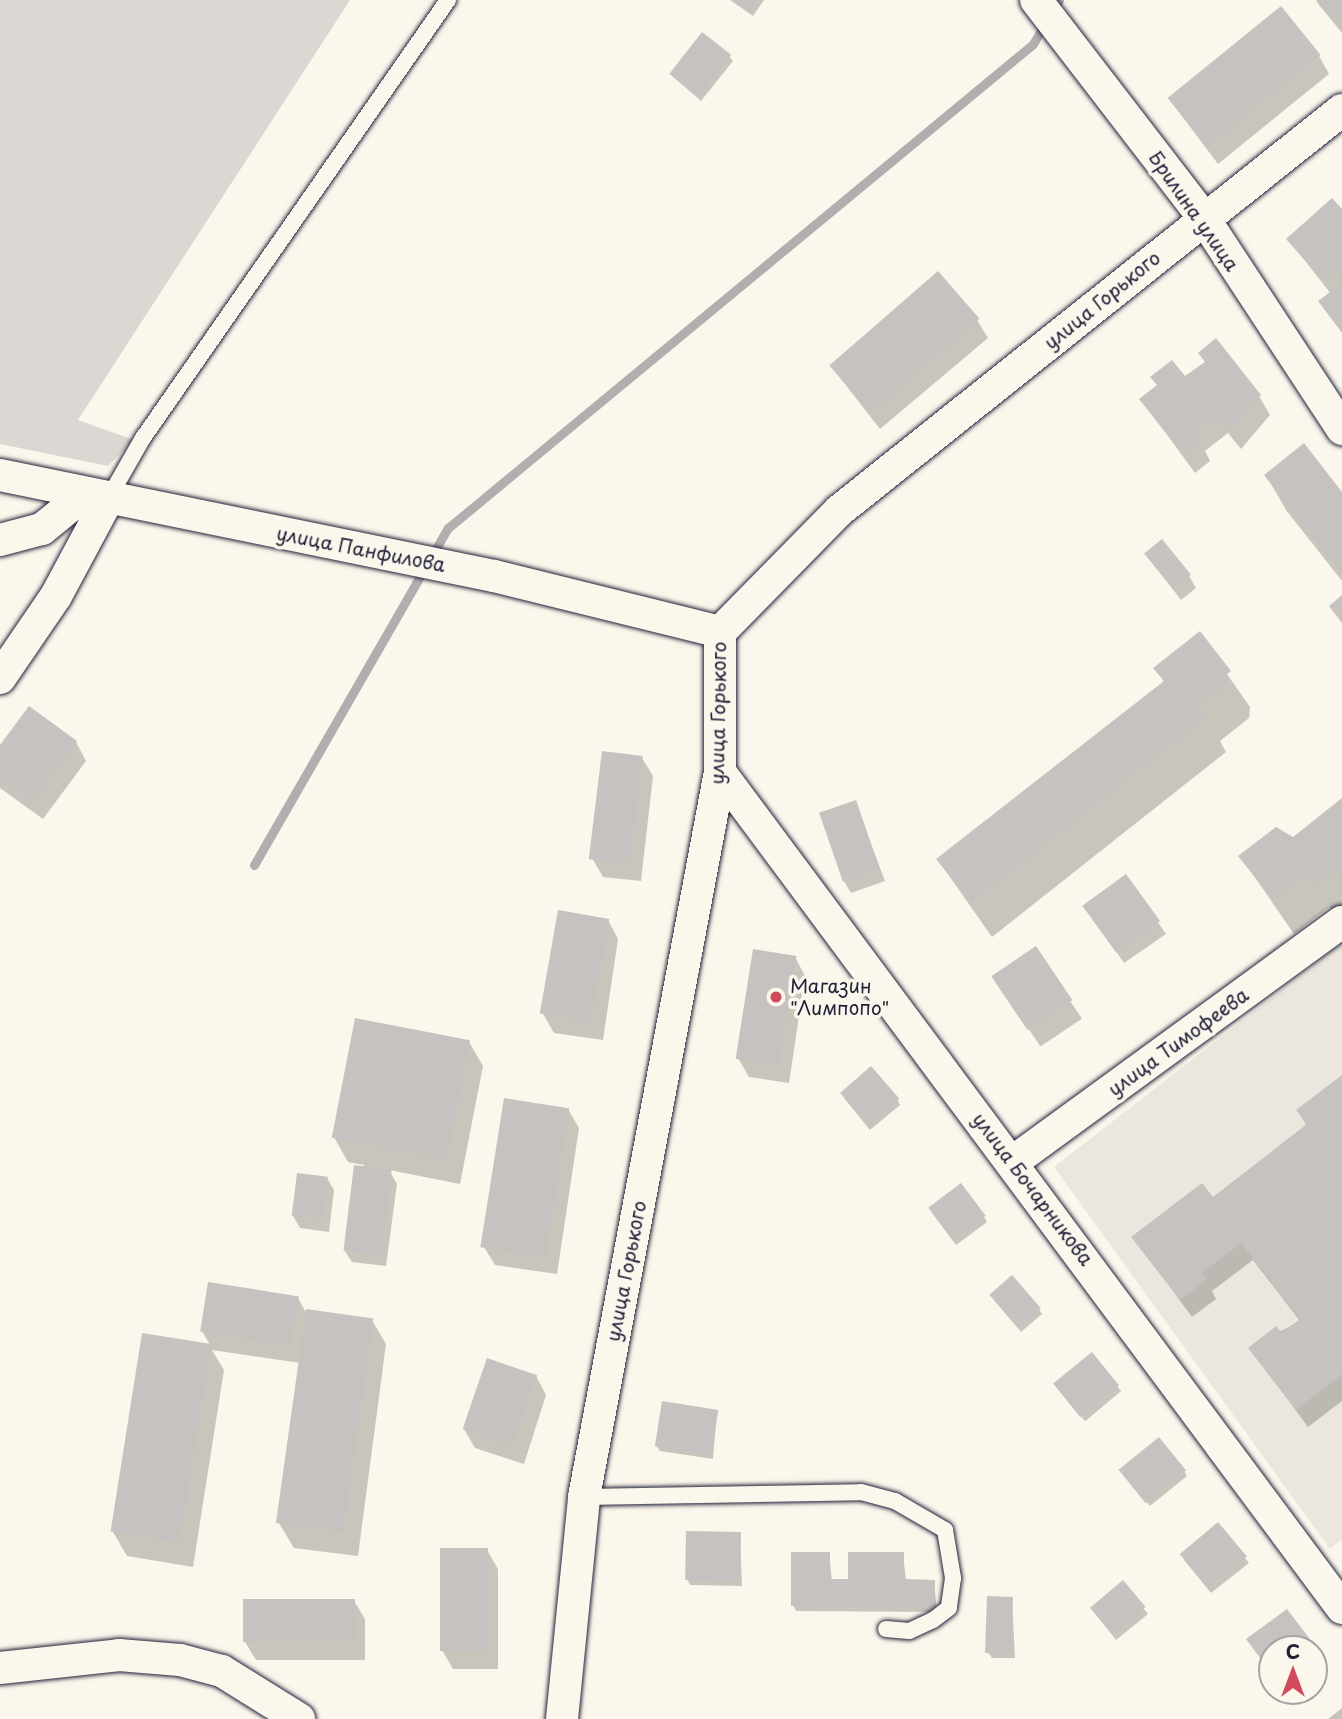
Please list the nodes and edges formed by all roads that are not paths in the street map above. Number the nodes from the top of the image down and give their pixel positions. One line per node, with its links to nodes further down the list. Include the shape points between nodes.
1 (448, 0): 7 (lane, via 143,438)
2 (1036, 0): 4 (street, Брилина улица)
3 (1342, 110): 4 (street, улица Горького)
4 (1203, 217): 5 (street, Брилина улица); 9 (street, улица Горького, via 840,510)
5 (1342, 429)
6 (0, 475): 7 (street, улица Панфилова)
7 (97, 496): 8 (street, via 42,529); 9 (street, улица Панфилова, via 494,576); 10 (street, via 56,596)
8 (0, 540)
9 (720, 632): 11 (street, улица Горького)
10 (0, 678)
11 (720, 772): 13 (street, улица Бочарникова); 14 (street, улица Горького)
12 (1342, 922): 13 (street, улица Тимофеева)
13 (1014, 1161): 15 (street, улица Бочарникова)
14 (584, 1497): 16 (lane, via 862,1492 895,1501 945,1530 953,1578 949,1608 908,1631); 19 (street, улица Горького)
15 (1342, 1608)
16 (886, 1629)
17 (0, 1668): 18 (street, via 119,1655 180,1660 222,1671)
18 (299, 1719)
19 (562, 1719)

